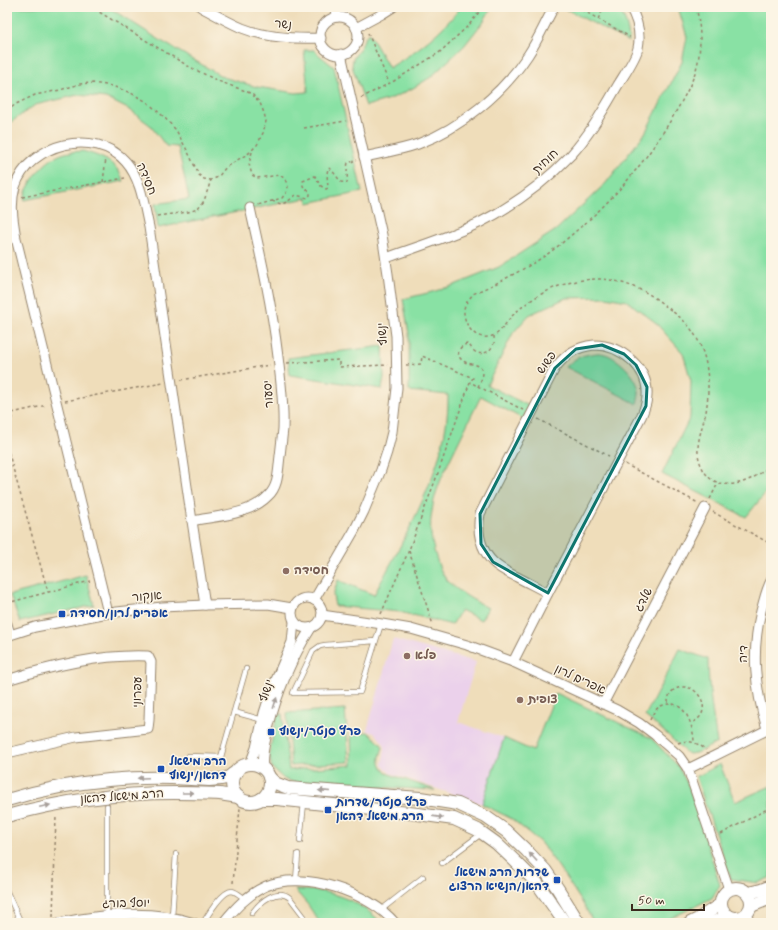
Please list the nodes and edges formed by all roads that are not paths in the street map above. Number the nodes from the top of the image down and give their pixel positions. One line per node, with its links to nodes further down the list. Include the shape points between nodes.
1 (201, 7): 8 (street, נשר, via 225,21 258,33 301,39)
2 (336, 7): 6 (street)
3 (393, 7): 7 (street)
4 (554, 7): 10 (street, via 517,71 488,102 450,128 418,144)
5 (630, 7): 12 (street, חוחית, via 638,24 638,49 601,115 572,154 540,184 480,222)
6 (338, 17): 7 (street); 8 (street, via 325,23)
7 (360, 26): 9 (street, via 355,46)
8 (321, 38): 9 (street, via 325,48)
9 (341, 54): 10 (street, ינשוף)
10 (364, 157): 12 (street, ינשוף)
11 (250, 208): 14 (street, יסעור, via 274,324 282,392 283,428 277,479 268,496 250,508 236,513)
12 (386, 258): 17 (street, ינשוף, via 396,336 397,388 392,432 381,470 364,511)
13 (705, 508): 31 (street, שלדג)
14 (192, 520): 18 (street, חסידה); 20 (street, חסידה, via 147,217 141,192 126,162 108,148 84,143 59,145 47,150 26,167 15,187 12,212 16,238)
15 (771, 581): 34 (street, דיה, via 758,625 755,668 757,690)
16 (548, 593): 16 (street, פשוש, via 646,406 647,387 636,365 614,348 602,345 576,349 555,368 478,522 481,544 493,562); 28 (street, פשוש)
17 (314, 600): 19 (street, via 301,599); 21 (street, via 320,606)
18 (205, 605): 19 (street, אנקור, via 268,604); 20 (street, אנקור)
19 (292, 608): 22 (street)
20 (108, 613): 26 (street, אנקור)
21 (322, 615): 23 (street, אפרים לרון); 25 (street, via 318,623)
22 (294, 622): 25 (street, via 302,627); 33 (street, ינשוף, via 292,642 270,694)
23 (379, 623): 27 (lane); 28 (street, אפרים לרון, via 437,636)
24 (7, 624): 26 (street)
25 (311, 628): 40 (street, ינשוף, one-way to 25, via 262,755 271,715 288,671)
26 (9, 635)
27 (375, 641): 27 (lane, via 320,646 313,651 293,693 360,692)
28 (513, 662): 31 (street, אפרים לרון)
29 (246, 669): 32 (lane)
30 (7, 680): 35 (street, עפרוני, via 42,669 104,658 148,656 150,662 148,729 76,737)
31 (603, 704): 38 (street, אפרים לרון, via 646,728 670,748)
32 (234, 712): 33 (lane); 36 (lane, via 221,757)
33 (263, 720): 37 (street, ינשוף)
34 (769, 728): 38 (street)
35 (7, 753)
36 (188, 756)
37 (250, 764): 39 (street); 40 (street, via 259,766)
38 (688, 769): 55 (street, אפרים לרון)
39 (237, 772): 41 (street, via 233,785); 43 (street, הרב מישאל דהאן, one-way to 43, via 228,777 211,780 109,780 27,794)
40 (266, 773): 42 (street, via 270,783 269,790); 75 (street, one-way to 40, via 545,870 506,831 486,817 458,804 420,798 288,788 275,783)
41 (240, 798): 42 (street, via 251,802); 46 (street, הרב מישאל דהאן, one-way to 41, via 30,809 111,795 206,793)
42 (260, 799): 44 (street)
43 (7, 800)
44 (304, 802): 47 (street, one-way to 47, via 454,819); 48 (lane)
45 (107, 806): 64 (lane)
46 (7, 816)
47 (482, 833): 51 (lane); 74 (street, via 496,843 537,883)
48 (300, 841)
49 (176, 854): 66 (lane)
50 (298, 854): 53 (lane)
51 (442, 863)
52 (423, 877): 62 (lane)
53 (296, 881): 59 (street, via 268,885); 62 (street, via 314,882 348,892)
54 (771, 886): 57 (street)
55 (730, 889): 57 (street, via 738,887); 60 (street, via 722,895)
56 (7, 892): 67 (lane)
57 (748, 893): 61 (street)
58 (771, 898): 61 (street)
59 (245, 899): 70 (lane, via 232,891 227,892); 71 (street)
60 (721, 904): 65 (street); 76 (street)
61 (751, 906): 65 (street, via 746,915 740,918)
62 (381, 910): 73 (street)
63 (252, 913): 72 (lane, via 269,897 283,894 290,898)
64 (107, 916): 66 (street, יוסף בורג, via 132,914); 68 (street, יוסף בורג)
65 (729, 916): 77 (street)
66 (172, 917): 69 (street, יוסף בורג)
67 (21, 923)
68 (59, 923)
69 (194, 923)
70 (203, 923)
71 (223, 923)
72 (309, 923)
73 (395, 923)
74 (565, 923)
75 (579, 923)
76 (690, 923)
77 (711, 923)

